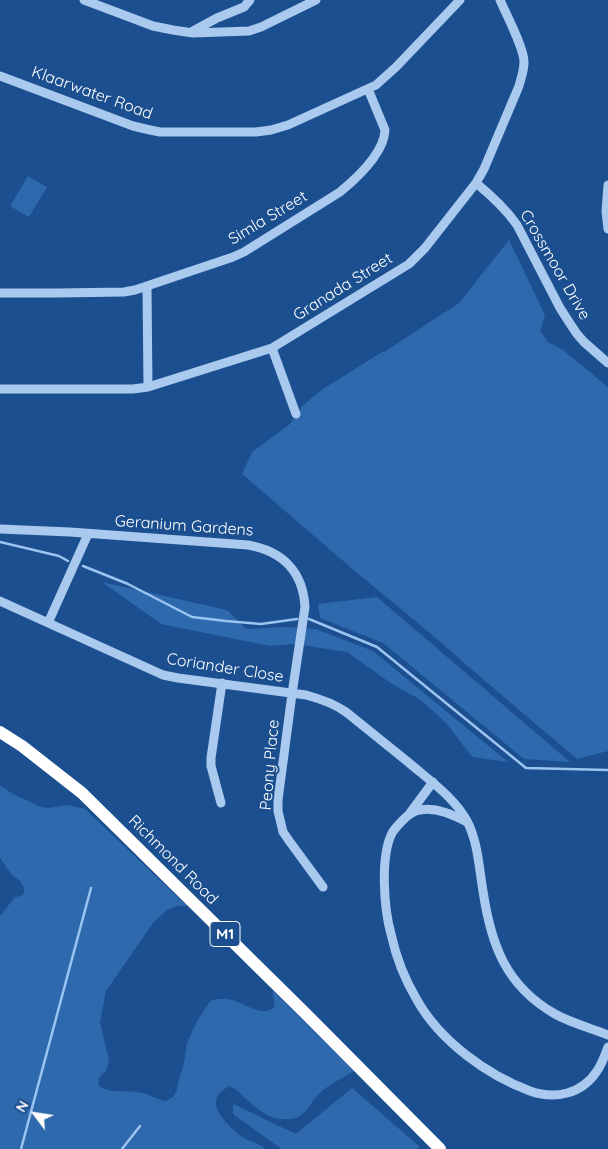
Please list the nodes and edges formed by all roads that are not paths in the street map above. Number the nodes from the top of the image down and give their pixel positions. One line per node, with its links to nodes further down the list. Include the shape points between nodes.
1 (84, 0): 6 (street, via 153,26)
2 (250, 0): 6 (street, via 244,7)
3 (316, 0): 6 (street, via 249,31)
4 (460, 0): 8 (street, Klaarwater Road, via 386,77)
5 (500, 0): 9 (street, Granada Street, via 521,50 523,71)
6 (190, 32)
7 (0, 76): 8 (street, Klaarwater Road, via 134,126 160,132 271,130)
8 (368, 89): 12 (street, Simla Street, via 386,130 385,136 383,144 352,182 233,258)
9 (476, 183): 14 (street, Granada Street, via 426,248 409,264); 15 (street, Crossmoor Drive, via 510,214 569,322 584,342)
10 (608, 185): 11 (street)
11 (608, 229)
12 (147, 287): 13 (street, Simla Street, via 124,292); 16 (street)
13 (0, 293)
14 (272, 348): 16 (street, Granada Street); 18 (street)
15 (608, 363)
16 (148, 386): 17 (street, Granada Street, via 133,389)
17 (0, 389)
18 (296, 414)
19 (0, 529): 20 (street, Geranium Gardens)
20 (88, 534): 22 (street); 24 (street, Geranium Gardens, via 248,545 280,556 295,573 304,597)
21 (0, 601): 22 (street, Coriander Close)
22 (48, 622): 23 (street, Coriander Close, via 163,675)
23 (222, 683): 24 (street, Coriander Close); 27 (street, via 210,758)
24 (292, 694): 26 (street, Coriander Close, via 315,697 336,705); 30 (street, Peony Place, via 278,811 283,832)
25 (0, 732): 33 (highway, Richmond Road / M1, via 82,793)
26 (433, 782): 28 (street); 29 (street, Coriander Close, via 453,801)
27 (221, 803)
28 (410, 813): 29 (street, via 433,810); 32 (street, via 389,842 385,878 387,915 401,969 430,1020 478,1064 509,1082 542,1095 565,1094 580,1088 597,1072)
29 (467, 822): 31 (street, Coriander Close, via 476,848 493,938 505,966 540,1004 557,1015)
30 (323, 887)
31 (608, 1035)
32 (608, 1047)
33 (440, 1149)

